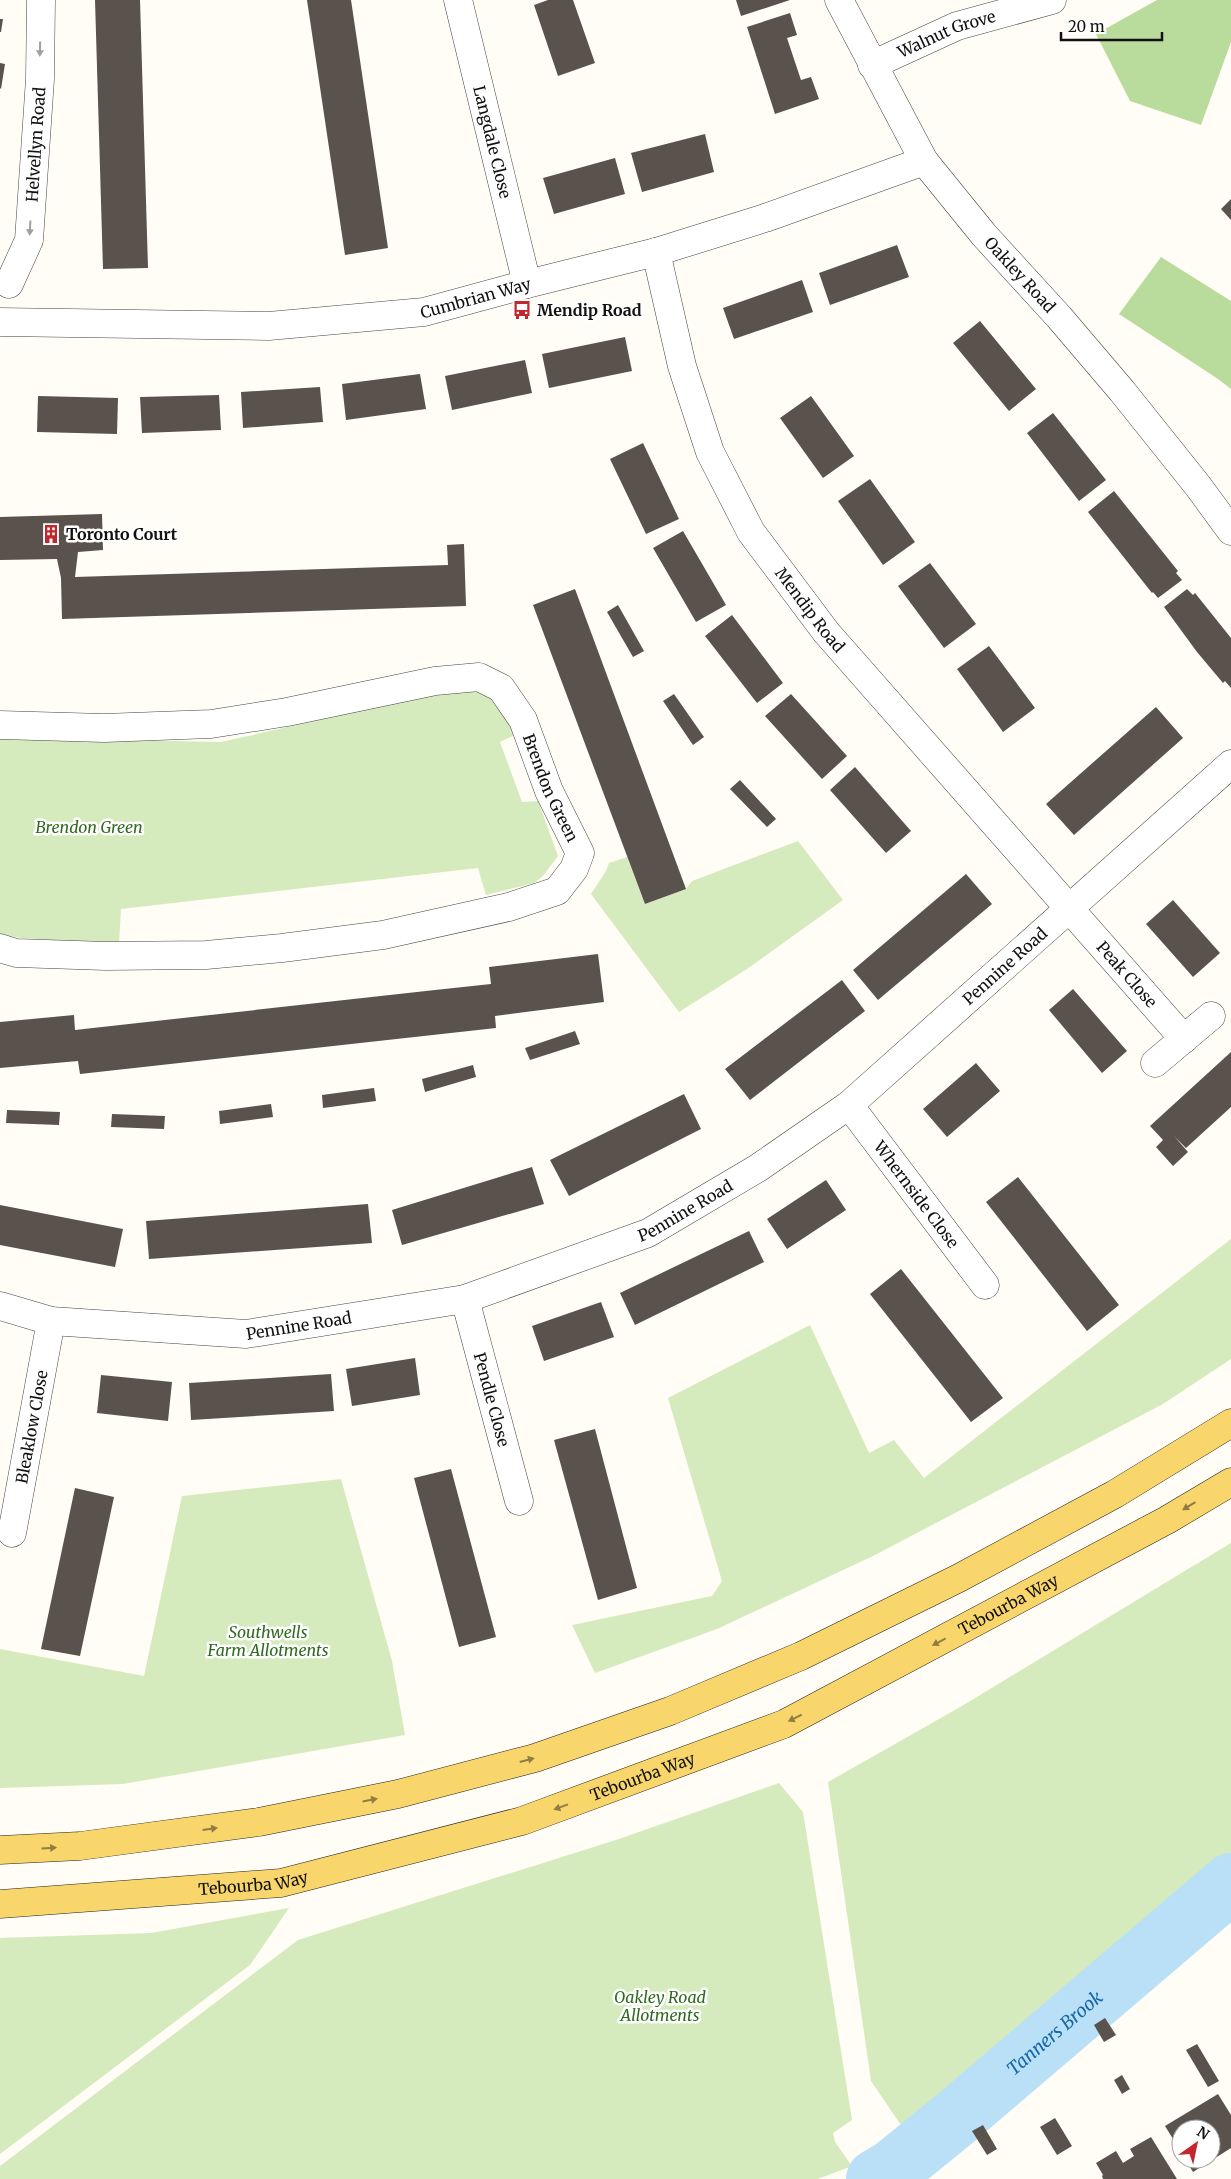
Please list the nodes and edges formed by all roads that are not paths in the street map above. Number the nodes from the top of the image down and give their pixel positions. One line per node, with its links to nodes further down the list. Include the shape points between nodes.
1 (40, 0): 8 (street, Helvellyn Road, one-way to 8, via 40,79 29,240)
2 (458, 0): 9 (street, Langdale Close)
3 (839, 0): 5 (street, Oakley Road)
4 (1052, 0): 5 (street, Walnut Grove, via 957,26)
5 (872, 65): 6 (street, Oakley Road)
6 (924, 161): 7 (street, Cumbrian Way, via 765,218); 11 (street, Oakley Road, via 984,235 1122,391)
7 (656, 252): 9 (street, Cumbrian Way); 14 (street, Mendip Road, via 682,366 710,452 751,532 826,632)
8 (4, 280): 10 (street, Cumbrian Way)
9 (526, 284): 10 (street, Cumbrian Way, via 424,312 269,326)
10 (4, 323)
11 (1231, 530)
12 (0, 725): 15 (street, Brendon Green, via 104,728 211,724 287,712 435,680 479,677 501,688 523,720 549,791 580,853 574,869 557,891 509,907 383,935 206,955 16,953)
13 (1231, 764): 14 (street, Pennine Road)
14 (1069, 909): 17 (street, Peak Close); 19 (street, Pennine Road)
15 (0, 948)
16 (1211, 1016): 17 (street)
17 (1184, 1039): 18 (street)
18 (1155, 1063)
19 (849, 1105): 20 (street, Whernside Close); 21 (street, Pennine Road, via 758,1168 648,1233)
20 (985, 1285)
21 (465, 1299): 23 (street, Pennine Road, via 246,1334); 26 (street, Pendle Close)
22 (0, 1306): 23 (street, Pennine Road)
23 (51, 1321): 27 (street, Bleaklow Close)
24 (1231, 1424): 28 (main road, one-way to 24, via 80,1846 259,1822 398,1794 535,1758 652,1718 801,1656 959,1578 1115,1494)
25 (1231, 1482): 29 (main road, Tebourba Way, one-way to 29, via 1167,1520 784,1724 522,1821 281,1883)
26 (519, 1501)
27 (12, 1533)
28 (0, 1850)
29 (0, 1904)

